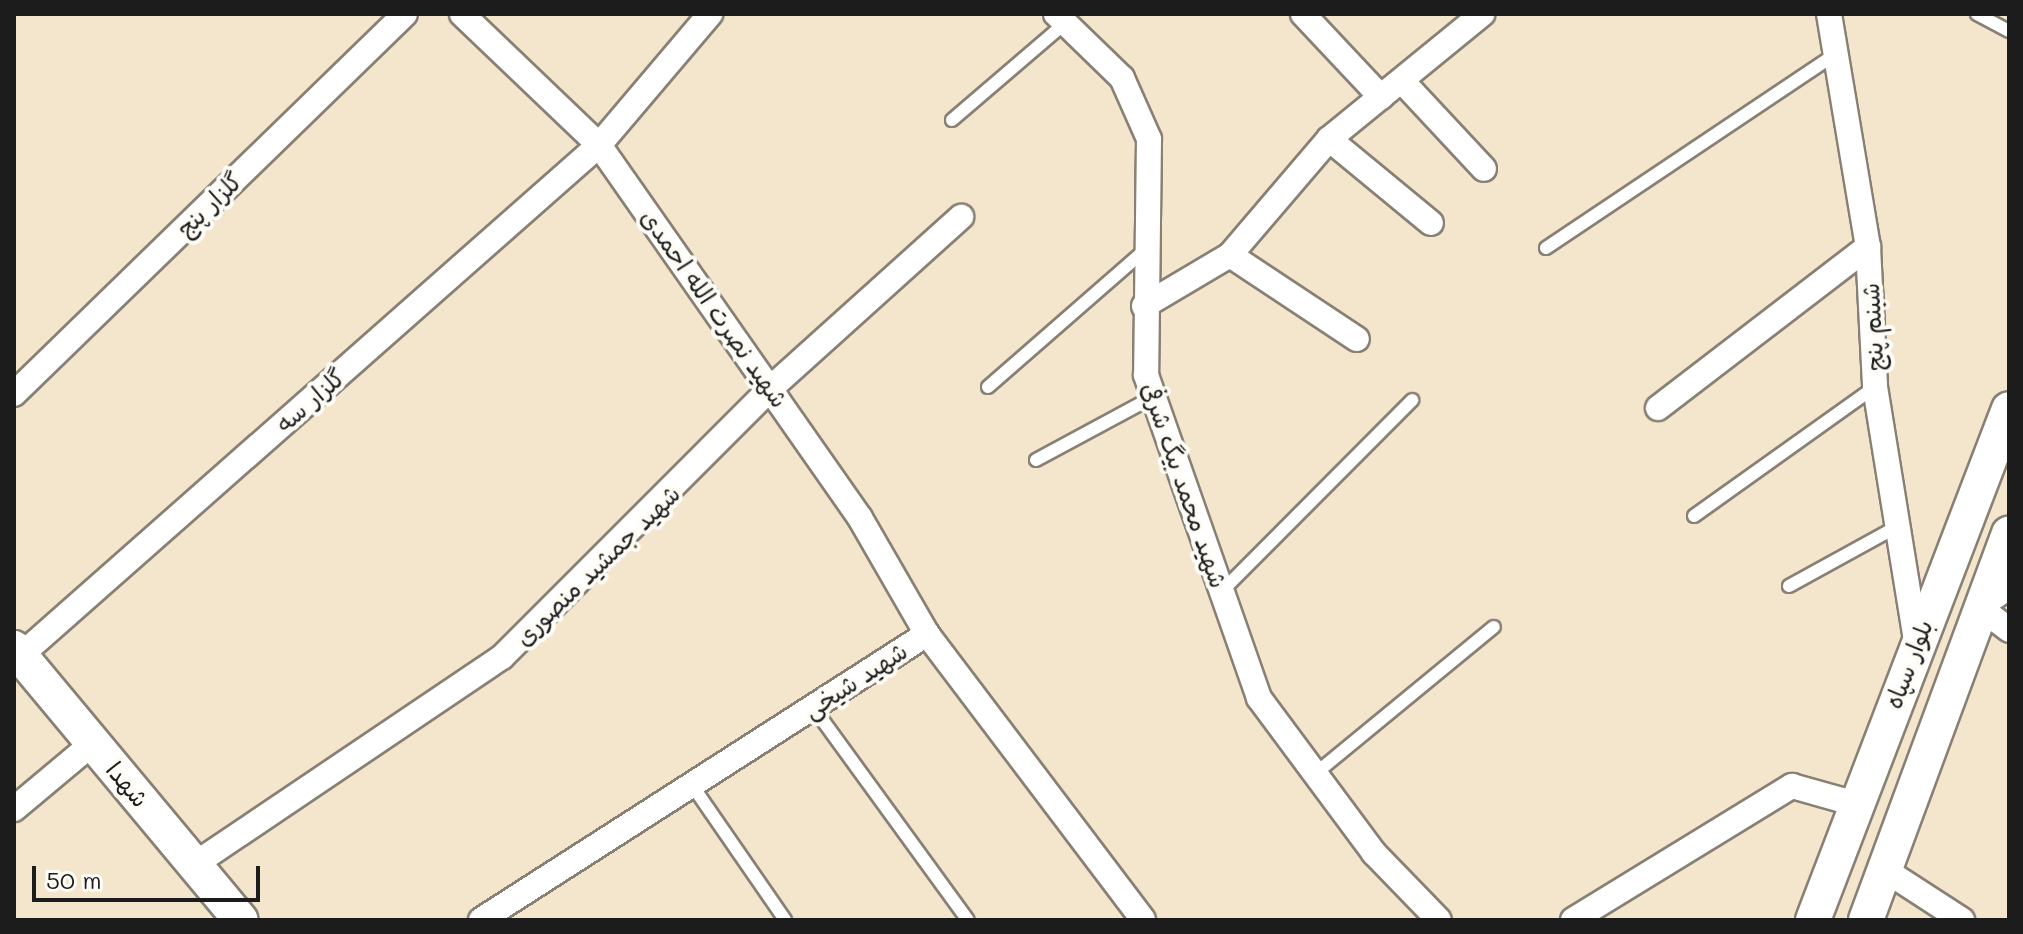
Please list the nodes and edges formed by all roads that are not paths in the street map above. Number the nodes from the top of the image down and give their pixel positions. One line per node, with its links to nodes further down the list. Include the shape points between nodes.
1 (405, 14): 28 (street, گلزار پنج)
2 (462, 14): 15 (street, شهید نصرت الله احمدی)
3 (710, 14): 15 (street, گلزار سه)
4 (1303, 14): 12 (street)
5 (1829, 14): 10 (street, شبنم پنج)
6 (1977, 14): 9 (lane)
7 (1471, 16): 11 (street)
8 (1060, 19): 13 (lane); 21 (street, شهید محمد بیگ شرفی, via 1122,78 1149,139)
9 (2009, 31)
10 (1838, 52): 19 (street, شبنم پنج); 20 (lane)
11 (1402, 81): 12 (street); 16 (street)
12 (1381, 97): 14 (street)
13 (952, 120)
14 (1329, 139): 18 (street); 22 (street)
15 (599, 145): 27 (street, شهید نصرت الله احمدی); 45 (street, گلزار سه)
16 (1484, 169)
17 (961, 217): 27 (street, شهید جمشید منصوری)
18 (1431, 223)
19 (1868, 247): 26 (street, شبنم پنج); 31 (street)
20 (1546, 248)
21 (1146, 250): 23 (street, شهید محمد بیگ شرفی); 25 (lane)
22 (1230, 255): 23 (street); 24 (street)
23 (1144, 306): 29 (street, شهید محمد بیگ شرفی)
24 (1357, 339)
25 (988, 387)
26 (1875, 387): 34 (lane); 35 (street, شبنم پنج)
27 (771, 388): 43 (street, شهید نصرت الله احمدی); 52 (street, شهید جمشید منصوری, via 502,657)
28 (14, 394)
29 (1151, 398): 33 (lane); 39 (street, شهید محمد بیگ شرفی)
30 (1412, 400): 39 (lane)
31 (1658, 408)
32 (2009, 409): 44 (main road, بلوار سپاه)
33 (1036, 460)
34 (1694, 516)
35 (1900, 525): 37 (lane); 44 (street, شبنم پنج)
36 (2009, 534): 40 (main road, بلوار سپاه)
37 (1789, 586)
38 (2009, 587): 40 (street)
39 (1221, 592): 48 (street, شهید محمد بیگ شرفی, via 1259,698)
40 (1979, 607): 42 (street); 53 (main road, بلوار سپاه)
41 (1494, 627): 48 (lane)
42 (2009, 630)
43 (927, 634): 46 (street, شهید شیخی); 58 (street, شهید شیخی)
44 (1916, 639): 50 (main road, بلوار سپاه)
45 (17, 652): 47 (main road, شهدا)
46 (813, 707): 49 (street, شهید شیخی); 57 (lane)
47 (93, 743): 51 (street); 52 (main road, شهدا)
48 (1316, 773): 59 (street, شهید محمد بیگ شرفی, via 1374,853)
49 (692, 785): 55 (street, شهید شیخی); 56 (lane)
50 (1856, 804): 60 (street, via 1792,786); 61 (main road, بلوار سپاه)
51 (14, 809)
52 (195, 864): 54 (main road, شهدا)
53 (1885, 870): 62 (main road, بلوار سپاه); 63 (street)
54 (241, 920)
55 (481, 920)
56 (785, 920)
57 (968, 920)
58 (1143, 920)
59 (1439, 920)
60 (1573, 920)
61 (1813, 920)
62 (1866, 920)
63 (1962, 920)

